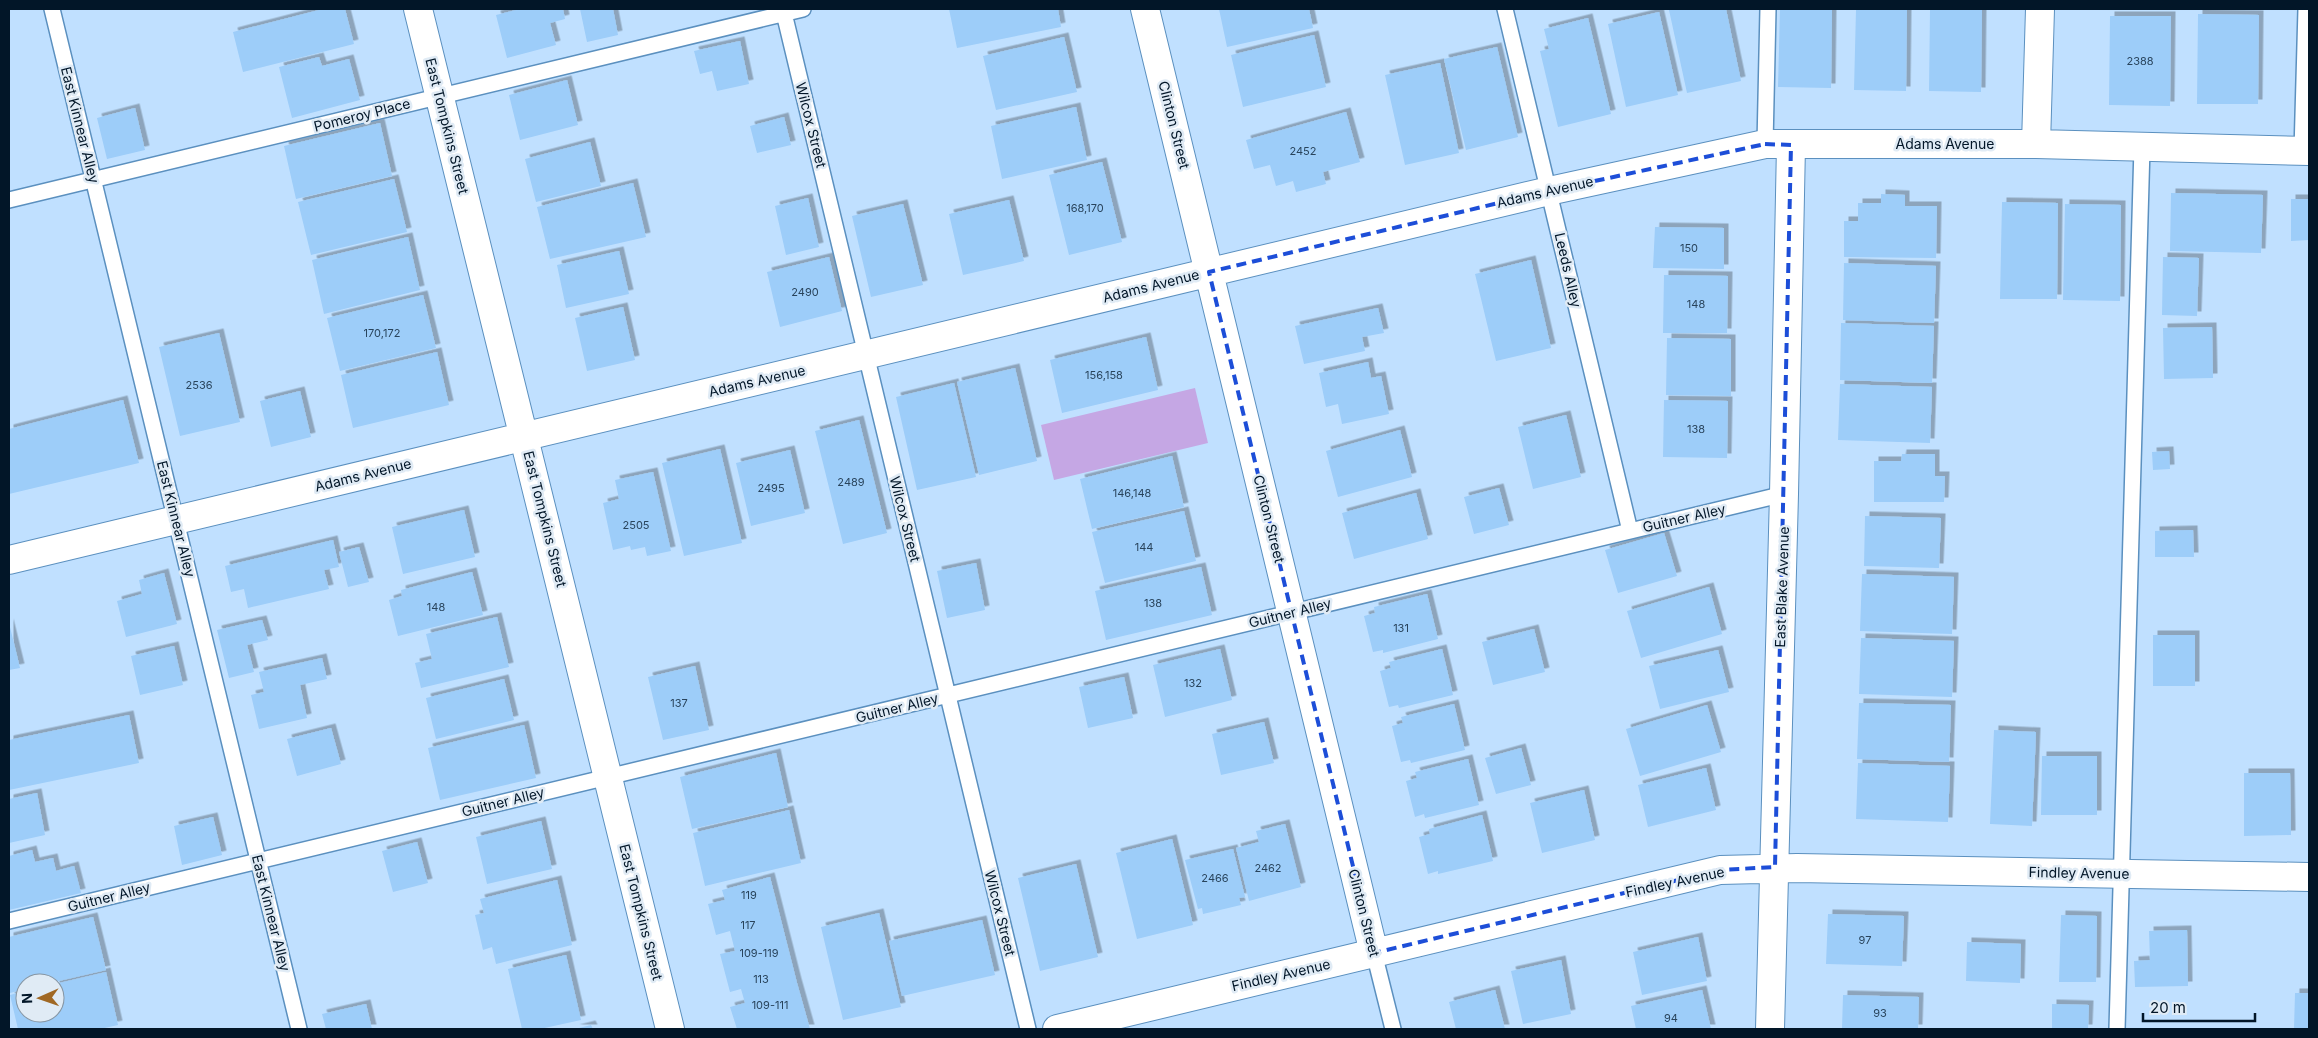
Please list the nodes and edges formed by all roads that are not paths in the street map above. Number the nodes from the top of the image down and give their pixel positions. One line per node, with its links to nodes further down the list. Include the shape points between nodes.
1 (52, 9): 15 (lane, East Kinnear Alley)
2 (418, 9): 10 (street, East Tompkins Street)
3 (803, 9): 9 (lane, Pomeroy Place)
4 (1145, 9): 18 (street, Clinton Street)
5 (1506, 9): 16 (lane, Leeds Alley)
6 (1768, 9): 12 (lane)
7 (2040, 9): 11 (street)
8 (2306, 9): 14 (lane)
9 (783, 11): 10 (lane, Pomeroy Place); 19 (lane, Wilcox Street)
10 (439, 96): 15 (lane, Pomeroy Place); 20 (street, East Tompkins Street)
11 (2036, 144): 12 (street, Adams Avenue); 13 (street, Adams Avenue)
12 (1778, 145): 16 (street, Adams Avenue); 21 (street, East Blake Avenue)
13 (2142, 147): 14 (street, Adams Avenue); 30 (lane)
14 (2306, 151)
15 (93, 180): 17 (lane, Pomeroy Place); 22 (lane, East Kinnear Alley)
16 (1549, 191): 18 (street, Adams Avenue); 23 (lane, Leeds Alley)
17 (9, 200)
18 (1209, 272): 19 (street, Adams Avenue); 25 (street, Clinton Street)
19 (866, 354): 20 (street, Adams Avenue); 26 (lane, Wilcox Street)
20 (524, 436): 22 (street, Adams Avenue); 27 (street, East Tompkins Street)
21 (1784, 494): 23 (lane, Guitner Alley); 29 (street, East Blake Avenue)
22 (175, 520): 24 (street, Adams Avenue); 28 (lane, East Kinnear Alley)
23 (1630, 531): 25 (lane, Guitner Alley)
24 (9, 560)
25 (1292, 613): 26 (lane, Guitner Alley); 33 (street, Clinton Street)
26 (948, 695): 27 (lane, Guitner Alley); 36 (lane, Wilcox Street)
27 (608, 777): 28 (lane, Guitner Alley); 35 (street, East Tompkins Street)
28 (258, 861): 32 (lane, Guitner Alley); 34 (lane, East Kinnear Alley)
29 (1775, 867): 30 (street, Findley Avenue); 33 (street, Findley Avenue, via 1720,870); 39 (street, East Blake Avenue)
30 (2121, 874): 31 (street, Findley Avenue); 40 (lane)
31 (2309, 877)
32 (9, 921)
33 (1374, 953): 37 (street, Findley Avenue); 38 (lane, Clinton Street)
34 (299, 1029)
35 (670, 1029)
36 (1028, 1029)
37 (1057, 1029)
38 (1393, 1029)
39 (1770, 1029)
40 (2117, 1029)

